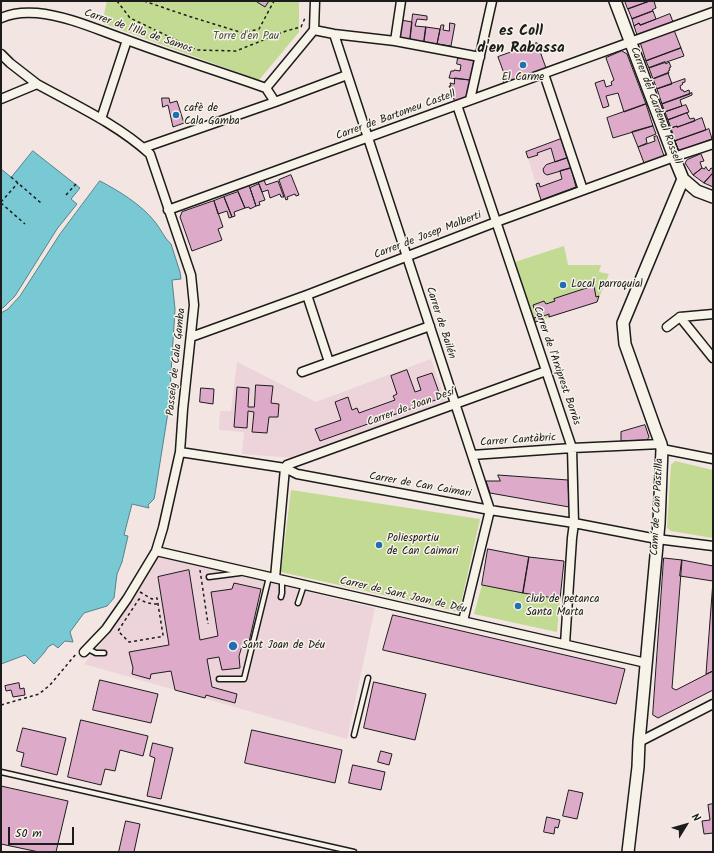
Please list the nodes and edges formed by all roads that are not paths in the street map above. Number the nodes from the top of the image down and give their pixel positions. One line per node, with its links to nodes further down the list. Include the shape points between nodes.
1 (315, 1): 7 (street)
2 (401, 1): 10 (street)
3 (492, 1): 13 (street)
4 (615, 1): 11 (street, Carrer del Cardenal Rossell)
5 (713, 12): 11 (street, Carrer de Bartomeu Castell)
6 (1, 18): 9 (street, Carrer de l'Illa de Samos, via 17,13 37,13 69,19)
7 (314, 30): 8 (street); 17 (street)
8 (334, 34): 10 (street); 15 (street, Carrer de Bailén)
9 (127, 40): 17 (street, Carrer de l'Illa de Samos); 22 (street)
10 (395, 41): 13 (street)
11 (630, 42): 14 (street, Carrer de Bartomeu Castell); 26 (street, Carrer del Cardenal Rossell)
12 (1, 54): 16 (street, Passeig de Cala Gamba)
13 (480, 57): 19 (street)
14 (544, 74): 19 (street, Carrer de Bartomeu Castell); 28 (street)
15 (348, 75): 20 (street); 23 (street, Carrer de Bailén)
16 (36, 84): 18 (street); 22 (street, Passeig de Cala Gamba)
17 (266, 88): 20 (street)
18 (1, 99)
19 (470, 100): 21 (street, Carrer de Bartomeu Castell)
20 (275, 102): 25 (street)
21 (457, 105): 23 (street, Carrer de Bartomeu Castell); 31 (street, Carrer de l'Arxiprest Borràs)
22 (101, 119): 25 (street, Passeig de Cala Gamba)
23 (368, 138): 30 (street, Carrer de Bartomeu Castell); 32 (street, Carrer de Bailén)
24 (713, 144): 26 (street, Carrer de Josep Malberti)
25 (143, 148): 30 (street, Passeig de Cala Gamba, via 150,154)
26 (674, 157): 27 (street, Carrer del Cardenal Rossell); 28 (street, Carrer de Josep Malberti)
27 (683, 179): 29 (street, Carrer del Cardenal Rossell, via 697,191); 44 (street, Camí de Can Pastilla, via 623,323 625,344)
28 (583, 190): 31 (street, Carrer de Josep Malberti)
29 (713, 196)
30 (168, 210): 38 (street, Passeig de Cala Gamba, via 191,275 194,305)
31 (496, 222): 32 (street, Carrer de Josep Malberti); 41 (street, Carrer de l'Arxiprest Borràs)
32 (407, 256): 33 (street, Carrer de Josep Malberti); 36 (street, Carrer de Bailén)
33 (307, 294): 38 (street, Carrer de Josep Malberti); 40 (street)
34 (713, 314): 35 (street)
35 (680, 317): 37 (street); 39 (street)
36 (430, 326): 40 (street); 43 (street, Carrer de Bailén)
37 (667, 326)
38 (190, 337): 46 (street, Passeig de Cala Gamba)
39 (713, 358)
40 (330, 362): 42 (street)
41 (546, 371): 43 (street, Carrer de Joan Desí); 45 (street, Carrer de l'Arxiprest Borràs)
42 (302, 372)
43 (455, 404): 47 (street, Carrer de Bailén); 49 (street, Carrer de Joan Desí, via 287,465)
44 (661, 446): 45 (street, Carrer Cantàbric); 48 (street, Carrer Cantàbric); 52 (street, Camí de Can Pastilla)
45 (572, 448): 47 (street, Carrer Cantàbric); 51 (street, Carrer de l'Arxiprest Borràs)
46 (180, 452): 49 (street, Carrer de Can Caimari); 54 (street, Passeig de Cala Gamba)
47 (472, 455): 50 (street, Carrer de Bailén)
48 (713, 459)
49 (285, 468): 50 (street, Carrer de Can Caimari, via 297,474); 57 (street)
50 (490, 510): 51 (street, Carrer de Can Caimari); 61 (street)
51 (574, 523): 52 (street, Carrer de Can Caimari); 62 (street, Carrer de l'Arxiprest Borràs)
52 (657, 539): 53 (street, Carrer de Can Caimari); 65 (street, Camí de Can Pastilla)
53 (713, 546)
54 (156, 551): 55 (street, Carrer de Sant Joan de Déu); 63 (street, Passeig de Cala Gamba, via 106,629)
55 (247, 572): 56 (lane); 57 (street, Carrer de Sant Joan de Déu)
56 (209, 577)
57 (275, 578): 58 (street, Carrer de Sant Joan de Déu); 59 (lane, via 282,593); 67 (lane, via 244,679)
58 (304, 585): 60 (lane); 61 (street, Carrer de Sant Joan de Déu)
59 (281, 598)
60 (298, 603)
61 (463, 621): 62 (street, Carrer de Sant Joan de Déu)
62 (565, 644): 65 (street, Carrer de Sant Joan de Déu)
63 (83, 651): 64 (lane)
64 (104, 652)
65 (646, 663): 70 (street, Camí de Can Pastilla)
66 (368, 678): 69 (lane)
67 (219, 679)
68 (713, 704): 70 (street)
69 (354, 735)
70 (639, 742): 72 (street, Camí de Can Pastilla)
71 (1, 772): 73 (lane)
72 (628, 851)
73 (354, 852)

